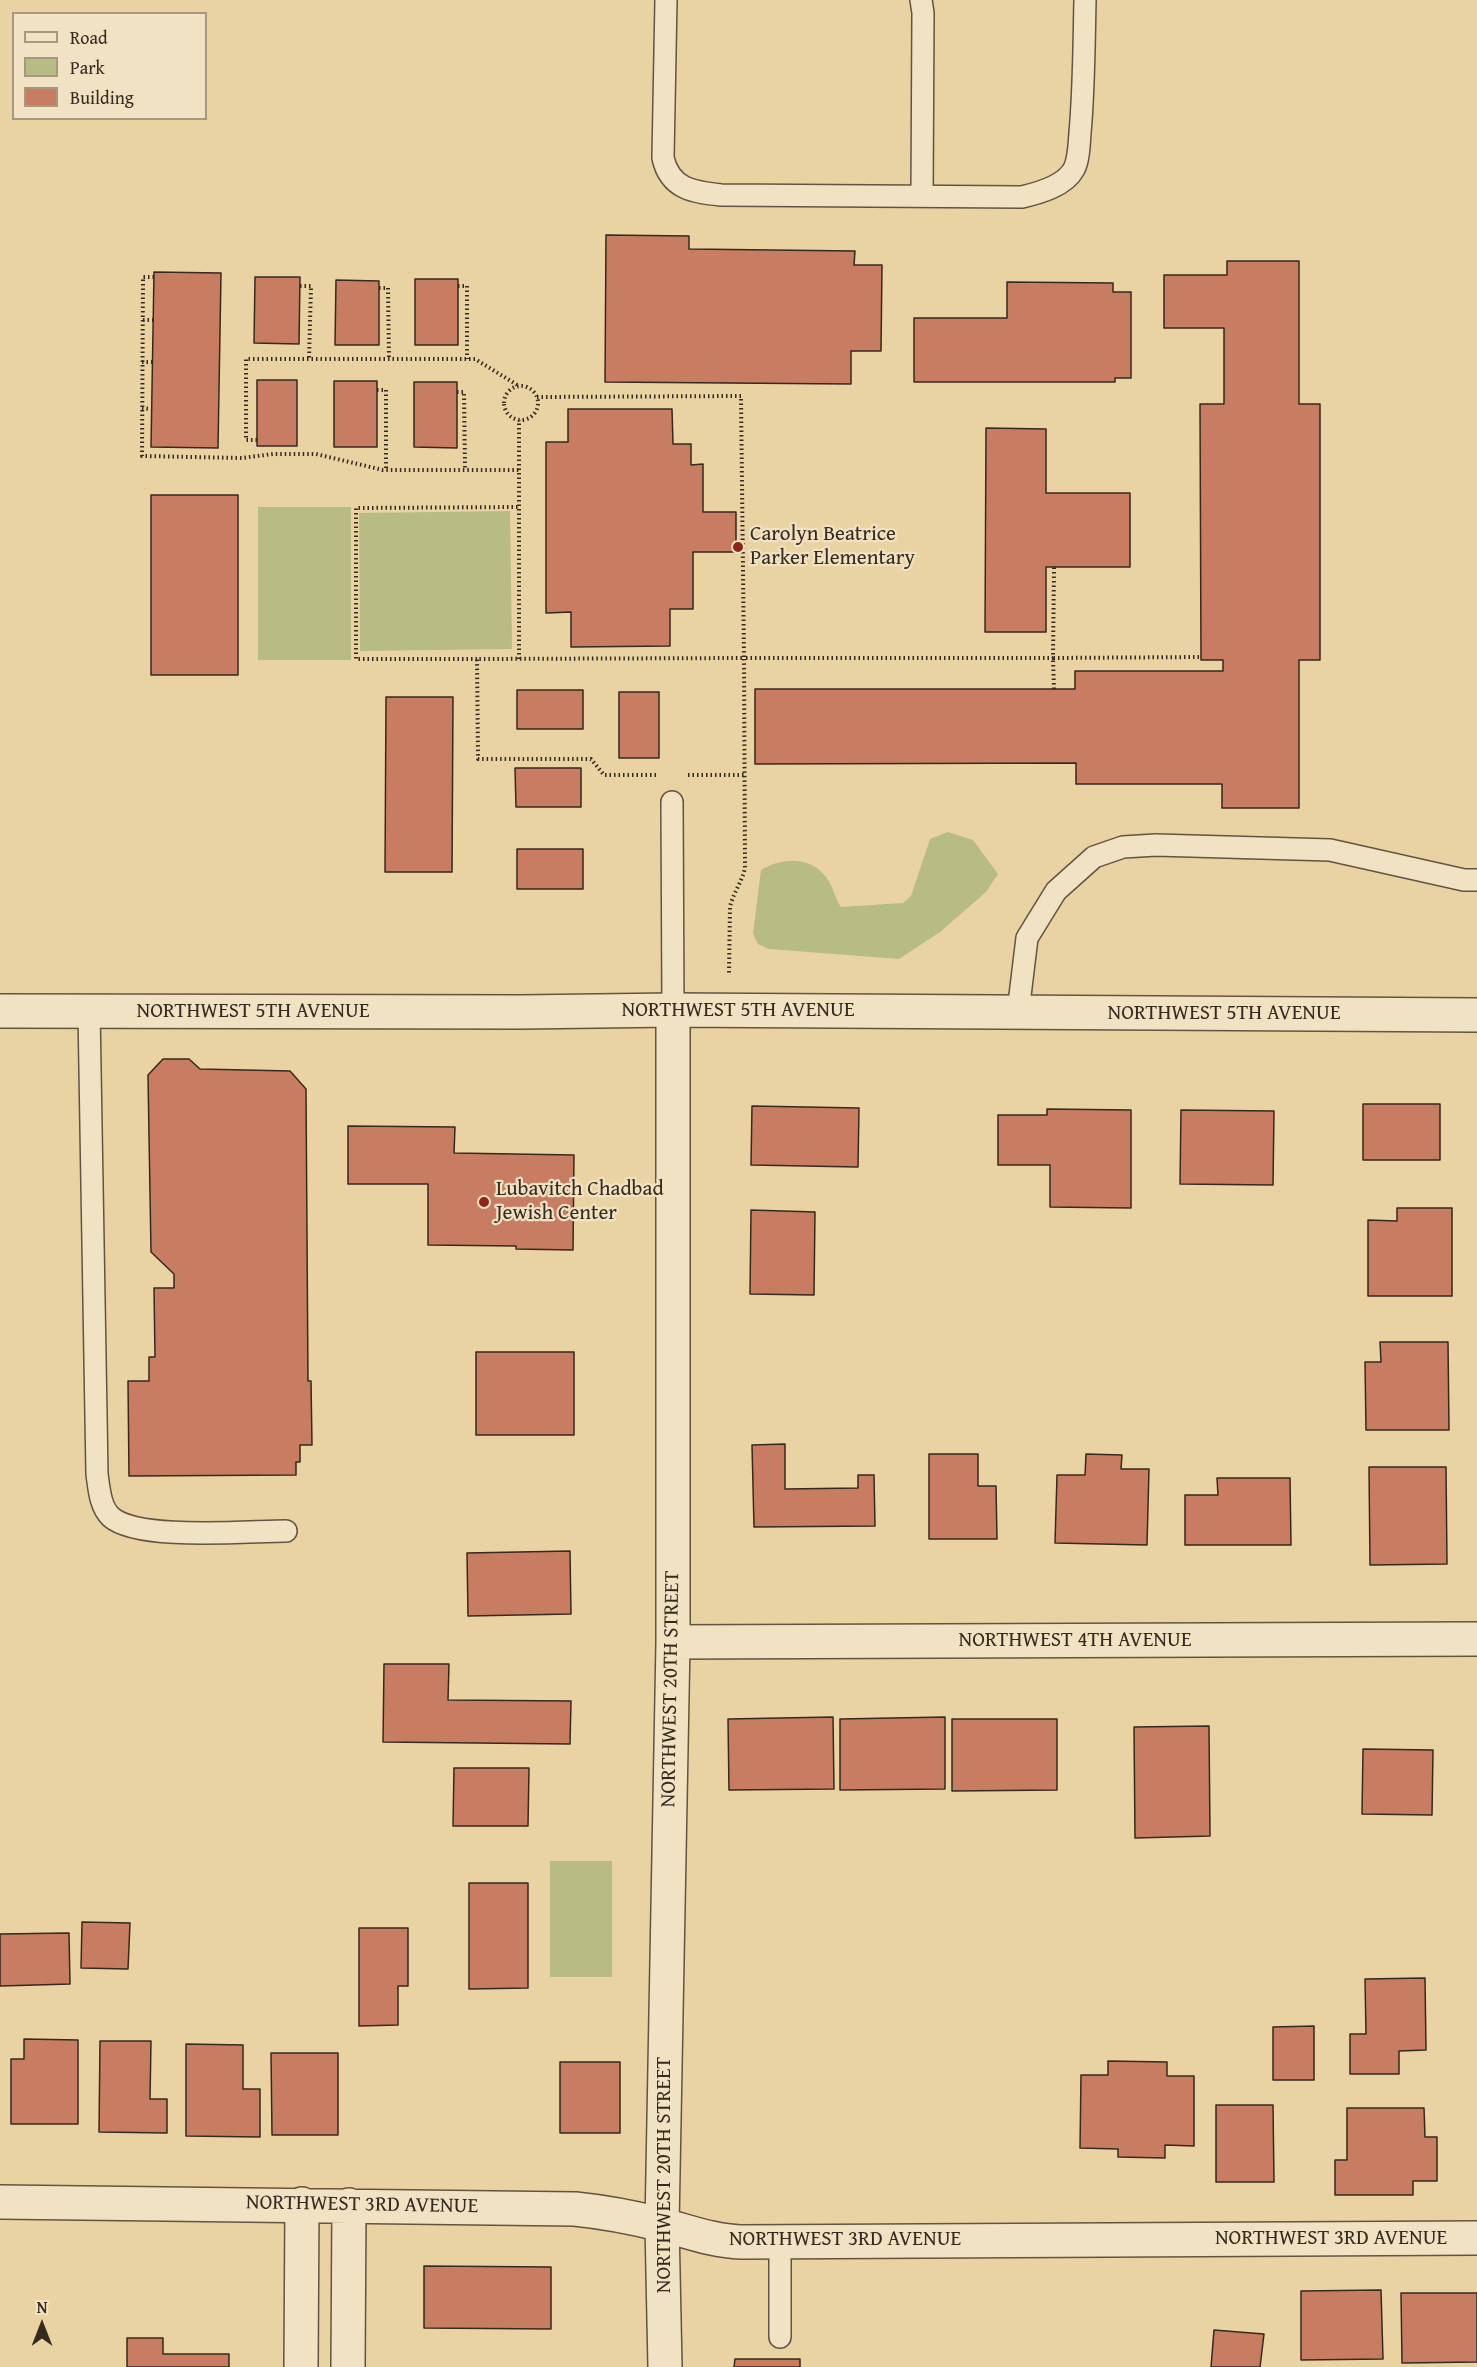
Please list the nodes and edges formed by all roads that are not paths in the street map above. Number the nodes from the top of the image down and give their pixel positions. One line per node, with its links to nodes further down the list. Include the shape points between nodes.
1 (666, 0): 4 (lane, via 663,158 666,172 676,183 698,193 721,195)
2 (921, 0): 4 (lane)
3 (1085, 0): 4 (lane, via 1083,97 1074,169 1065,179 1036,194)
4 (922, 196)
5 (672, 802): 9 (lane)
6 (1477, 880): 10 (lane, via 1330,850 1123,846 1094,857 1056,891 1027,938)
7 (0, 1011): 8 (street, NORTHWEST 5TH AVENUE)
8 (89, 1011): 9 (street, NORTHWEST 5TH AVENUE); 12 (lane, via 100,1499 111,1517 134,1529)
9 (673, 1011): 10 (street, NORTHWEST 5TH AVENUE); 14 (street, NORTHWEST 20TH STREET)
10 (1017, 1012): 11 (street, NORTHWEST 5TH AVENUE)
11 (1477, 1015)
12 (286, 1531)
13 (1477, 1639): 14 (street, NORTHWEST 4TH AVENUE)
14 (673, 1642): 18 (street, NORTHWEST 20TH STREET)
15 (0, 2202): 16 (street, NORTHWEST 3RD AVENUE)
16 (302, 2204): 17 (street, NORTHWEST 3RD AVENUE); 22 (street)
17 (349, 2205): 18 (street, NORTHWEST 3RD AVENUE, via 575,2209); 23 (street)
18 (662, 2225): 20 (street, NORTHWEST 3RD AVENUE, via 724,2241); 24 (street, NORTHWEST 20TH STREET)
19 (1477, 2238): 20 (street, NORTHWEST 3RD AVENUE)
20 (780, 2242): 21 (lane)
21 (780, 2337)
22 (301, 2367)
23 (348, 2367)
24 (665, 2367)

